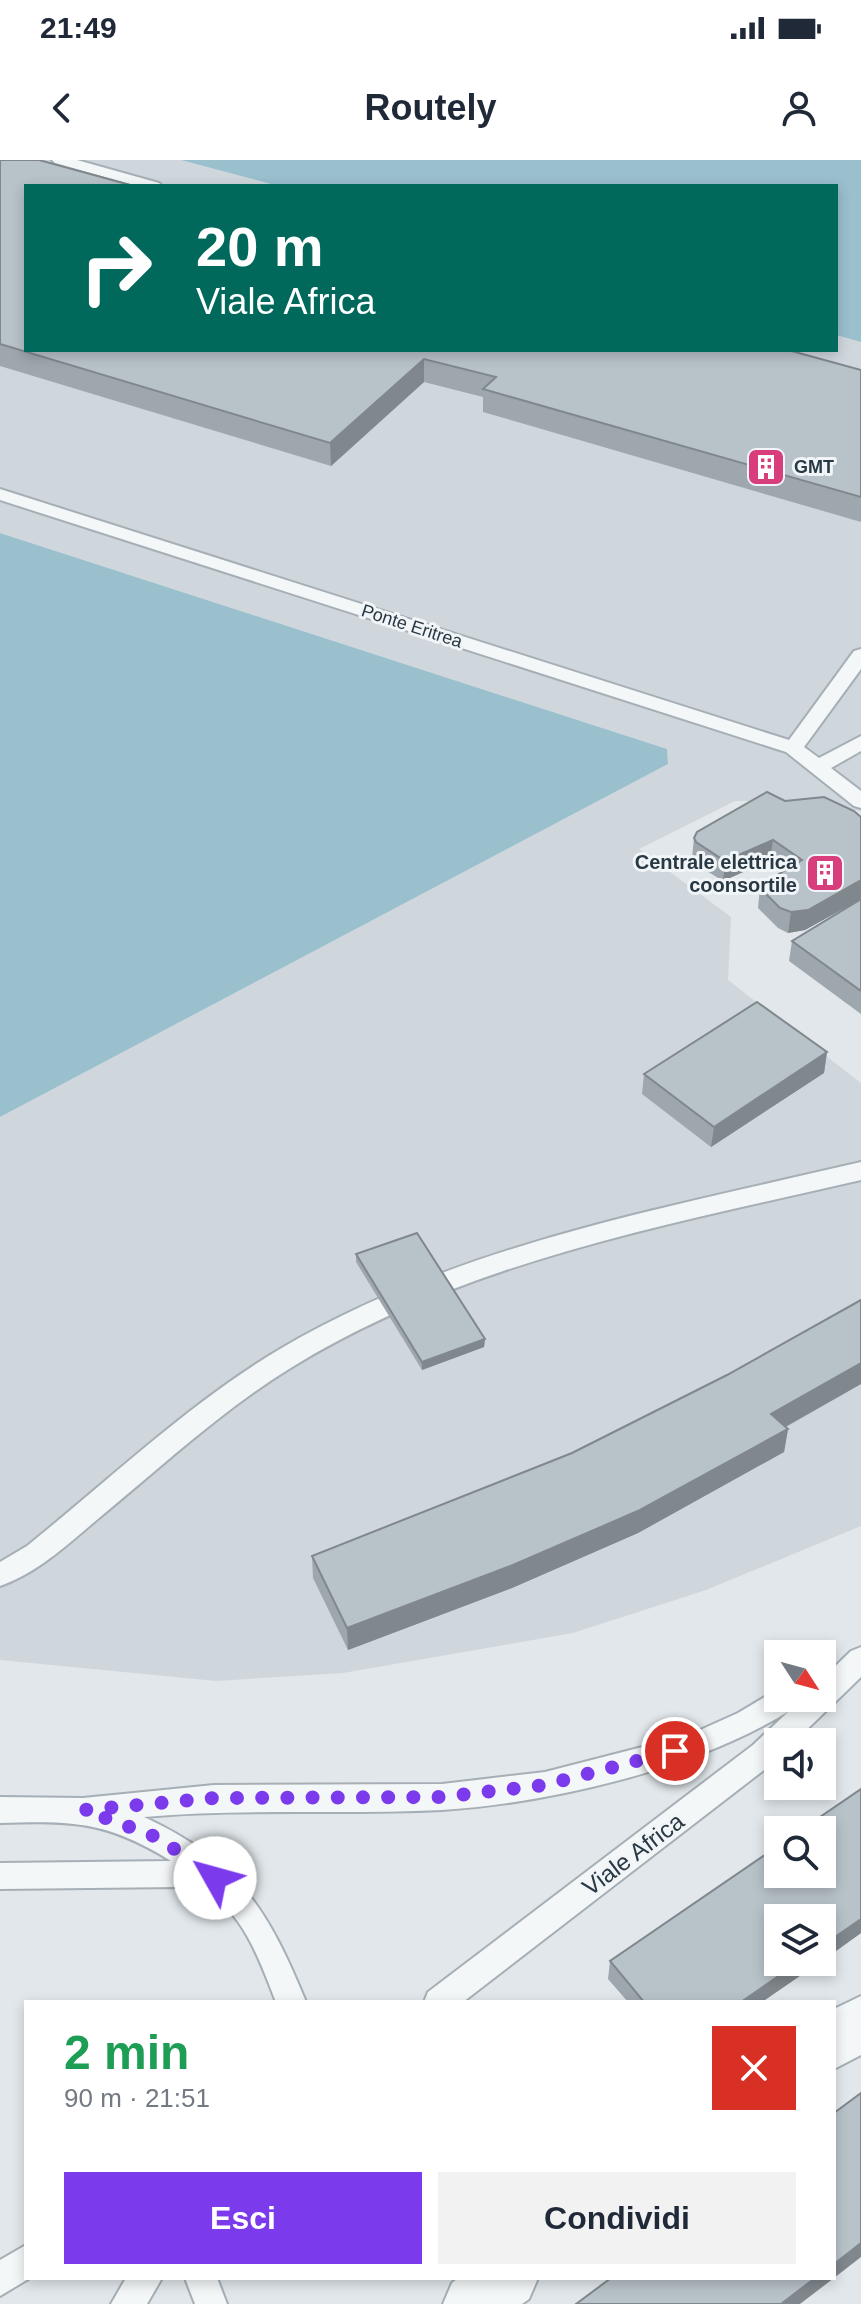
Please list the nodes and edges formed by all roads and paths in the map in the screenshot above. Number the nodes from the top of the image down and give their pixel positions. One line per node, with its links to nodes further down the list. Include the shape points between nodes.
1 (60, 160): 2 (lane)
2 (147, 184)
3 (0, 494): 6 (lane, Ponte Eritrea)
4 (861, 655): 6 (lane)
5 (861, 742): 7 (lane)
6 (793, 748): 7 (lane, Ponte Eritrea)
7 (818, 767): 8 (lane, Ponte Eritrea)
8 (861, 801)
9 (861, 1171): 10 (lane, via 590,1236 354,1321 233,1393 36,1554)
10 (0, 1575)
11 (861, 1653): 13 (lane)
12 (861, 1659): 14 (lane, Viale Africa)
13 (836, 1668)
14 (836, 1684)
15 (764, 1712): 18 (lane, via 693,1746 545,1785 442,1797 214,1798)
16 (807, 1712): 22 (lane, Viale Africa, via 763,1754)
17 (0, 1810): 18 (lane)
18 (84, 1810): 20 (lane, via 159,1838 200,1864)
19 (0, 1876): 20 (lane, via 178,1874)
20 (231, 1893): 21 (lane, via 257,1926)
21 (290, 2000)
22 (442, 2000)
23 (861, 2022): 24 (street)
24 (836, 2041)
25 (24, 2262): 26 (lane)
26 (0, 2280)
27 (145, 2280): 30 (lane)
28 (202, 2280): 31 (lane)
29 (505, 2280): 32 (street)
30 (127, 2304)
31 (211, 2304)
32 (473, 2304)

